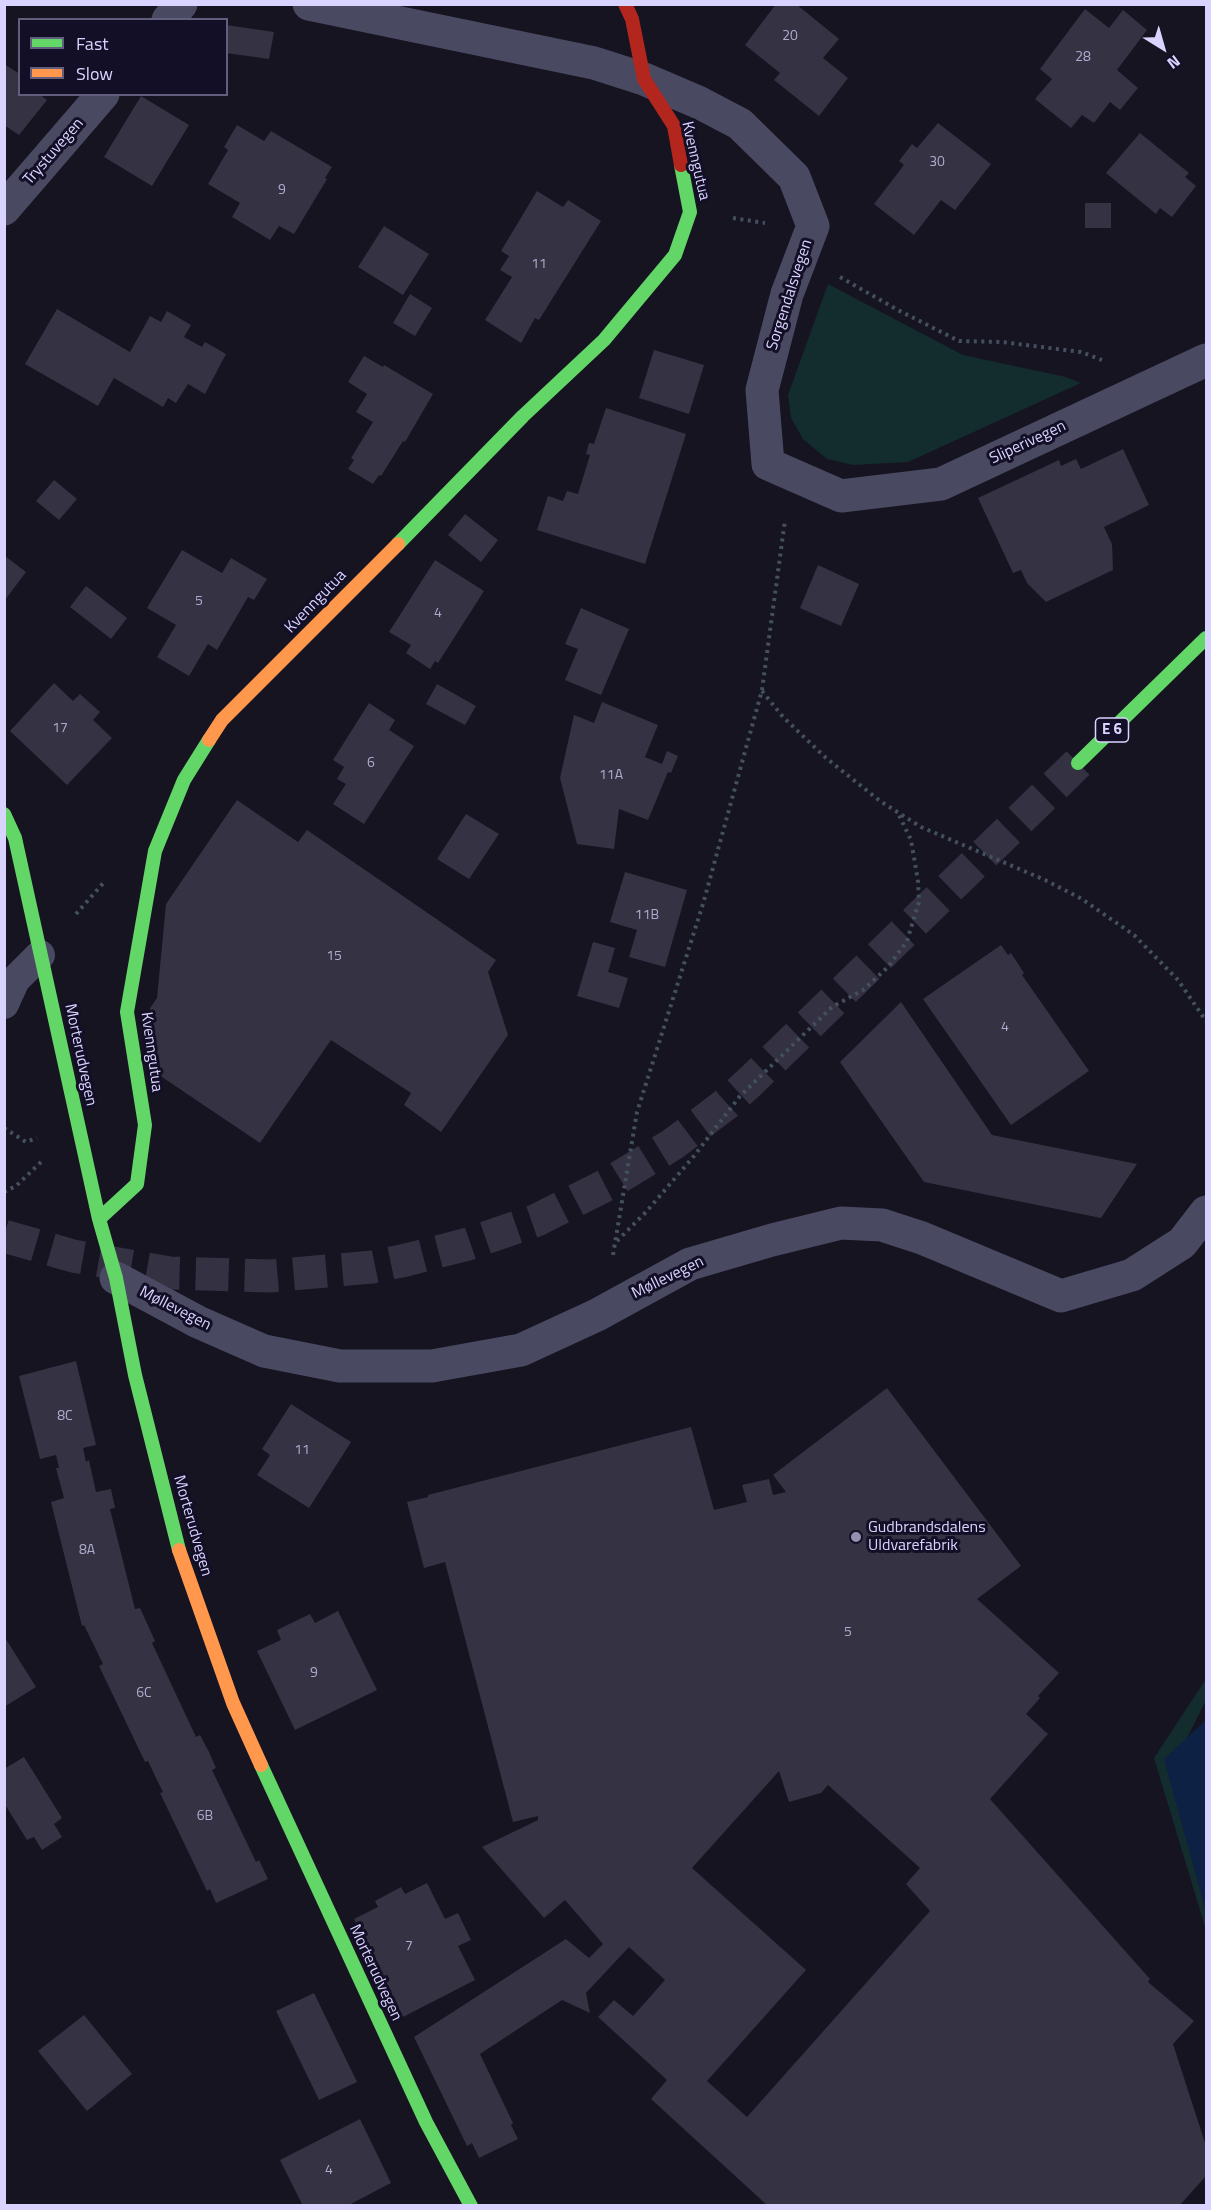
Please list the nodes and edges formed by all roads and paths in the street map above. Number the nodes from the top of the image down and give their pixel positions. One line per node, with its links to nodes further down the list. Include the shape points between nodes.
1 (181, 4): 4 (street)
2 (309, 4): 5 (street, Sorgendalsvegen, via 594,63)
3 (625, 4): 5 (main road, via 632,19)
4 (170, 18)
5 (644, 80): 8 (main road, Kvenngutua, via 674,126); 11 (street, Sorgendalsvegen, via 740,124 794,177)
6 (101, 96): 7 (street, Trystuvegen)
7 (4, 209)
8 (690, 212): 10 (path); 21 (main road, Kvenngutua, via 675,255 604,340 523,416 222,720 184,780)
9 (764, 213): 10 (path)
10 (764, 223): 11 (path)
11 (813, 226): 13 (path, via 837,275 959,341 1081,352 1124,369); 14 (street, Sorgendalsvegen, via 787,294 762,390 768,464)
12 (1206, 360): 13 (street, Sliperivegen)
13 (1144, 389): 15 (street, Sliperivegen, via 941,484)
14 (792, 474): 15 (street, Sorgendalsvegen); 17 (path)
15 (841, 496)
16 (1206, 638): 18 (main road, E 6)
17 (762, 690): 19 (path, via 783,717 826,758); 27 (path, via 703,904 637,1112)
18 (1078, 763)
19 (898, 812): 24 (path, via 921,827 1045,880 1090,905 1134,935 1178,980); 27 (path, via 911,840 918,881 919,902 907,941 888,967 863,990 832,1007 740,1096 680,1172)
20 (4, 814): 22 (main road, Morterudvegen, via 15,838)
21 (155, 851): 22 (path, via 118,867); 26 (main road, Kvenngutua, via 127,1012 145,1125 137,1184)
22 (40, 955): 23 (lane, via 15,980); 26 (main road, Morterudvegen)
23 (4, 1004)
24 (1206, 1021)
25 (1206, 1212): 29 (street, Møllevegen, via 1182,1243 1132,1275 1061,1296 892,1228 841,1223 690,1264)
26 (99, 1218): 28 (main road, Morterudvegen)
27 (617, 1242): 29 (path)
28 (116, 1278): 29 (street, Møllevegen, via 198,1322 264,1351 339,1366 432,1366 521,1350); 30 (main road, Morterudvegen, via 135,1374 181,1558 233,1703 426,2122)
29 (597, 1315)
30 (471, 2205)

